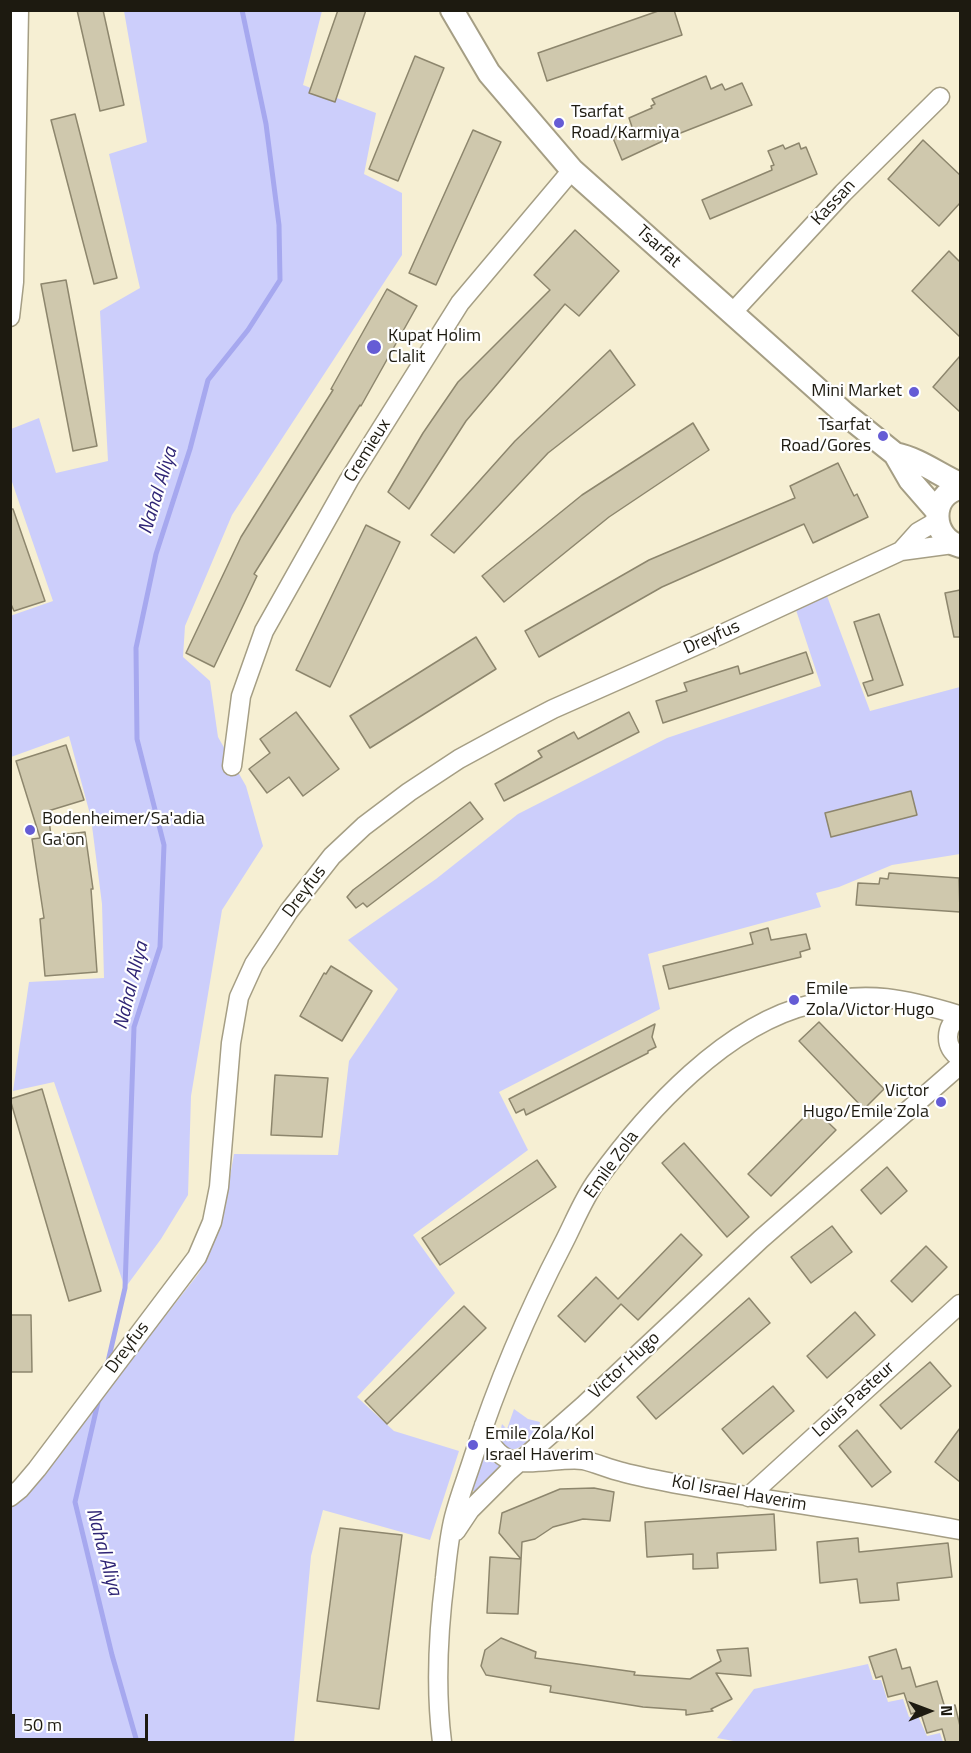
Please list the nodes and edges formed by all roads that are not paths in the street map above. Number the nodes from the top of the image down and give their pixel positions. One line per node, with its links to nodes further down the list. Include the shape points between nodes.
1 (19, 10): 6 (street)
2 (452, 10): 4 (street, Tsarfat, via 489,73)
3 (940, 97): 5 (street, Kassan, via 843,193)
4 (572, 170): 5 (street, Tsarfat); 12 (street, Cremieux, via 460,303 350,480 264,631 241,696)
5 (732, 313): 7 (street, Tsarfat)
6 (10, 317)
7 (895, 454): 8 (street, Tsarfat, via 910,457); 9 (street, Tsarfat)
8 (960, 486): 9 (street, via 947,494)
9 (937, 516): 10 (street, Tsarfat, via 940,531); 11 (street, Dreyfus)
10 (957, 545): 11 (street, Dreyfus)
11 (901, 550): 19 (street, Dreyfus, via 505,734 409,792 332,856 254,964 239,997 233,1022 219,1187 212,1222 197,1257 37,1468)
12 (232, 766)
13 (960, 1015): 14 (street, via 948,1030 951,1050); 17 (street, Emile Zola, via 879,997 810,1004 785,1012 744,1035 692,1072 654,1109 595,1182 541,1286)
14 (960, 1058)
15 (960, 1065): 18 (street, Victor Hugo, via 761,1239)
16 (960, 1304): 20 (street, Louis Pasteur)
17 (484, 1425): 18 (street, via 496,1450); 22 (street, Emile Zola)
18 (519, 1462): 20 (street, Kol Israel Haverim, via 585,1461); 22 (street, Victor Hugo, via 470,1510)
19 (10, 1497)
20 (748, 1497): 21 (street, Kol Israel Haverim)
21 (960, 1530)
22 (450, 1540): 23 (street, Victor Hugo, via 438,1647)
23 (442, 1743)

